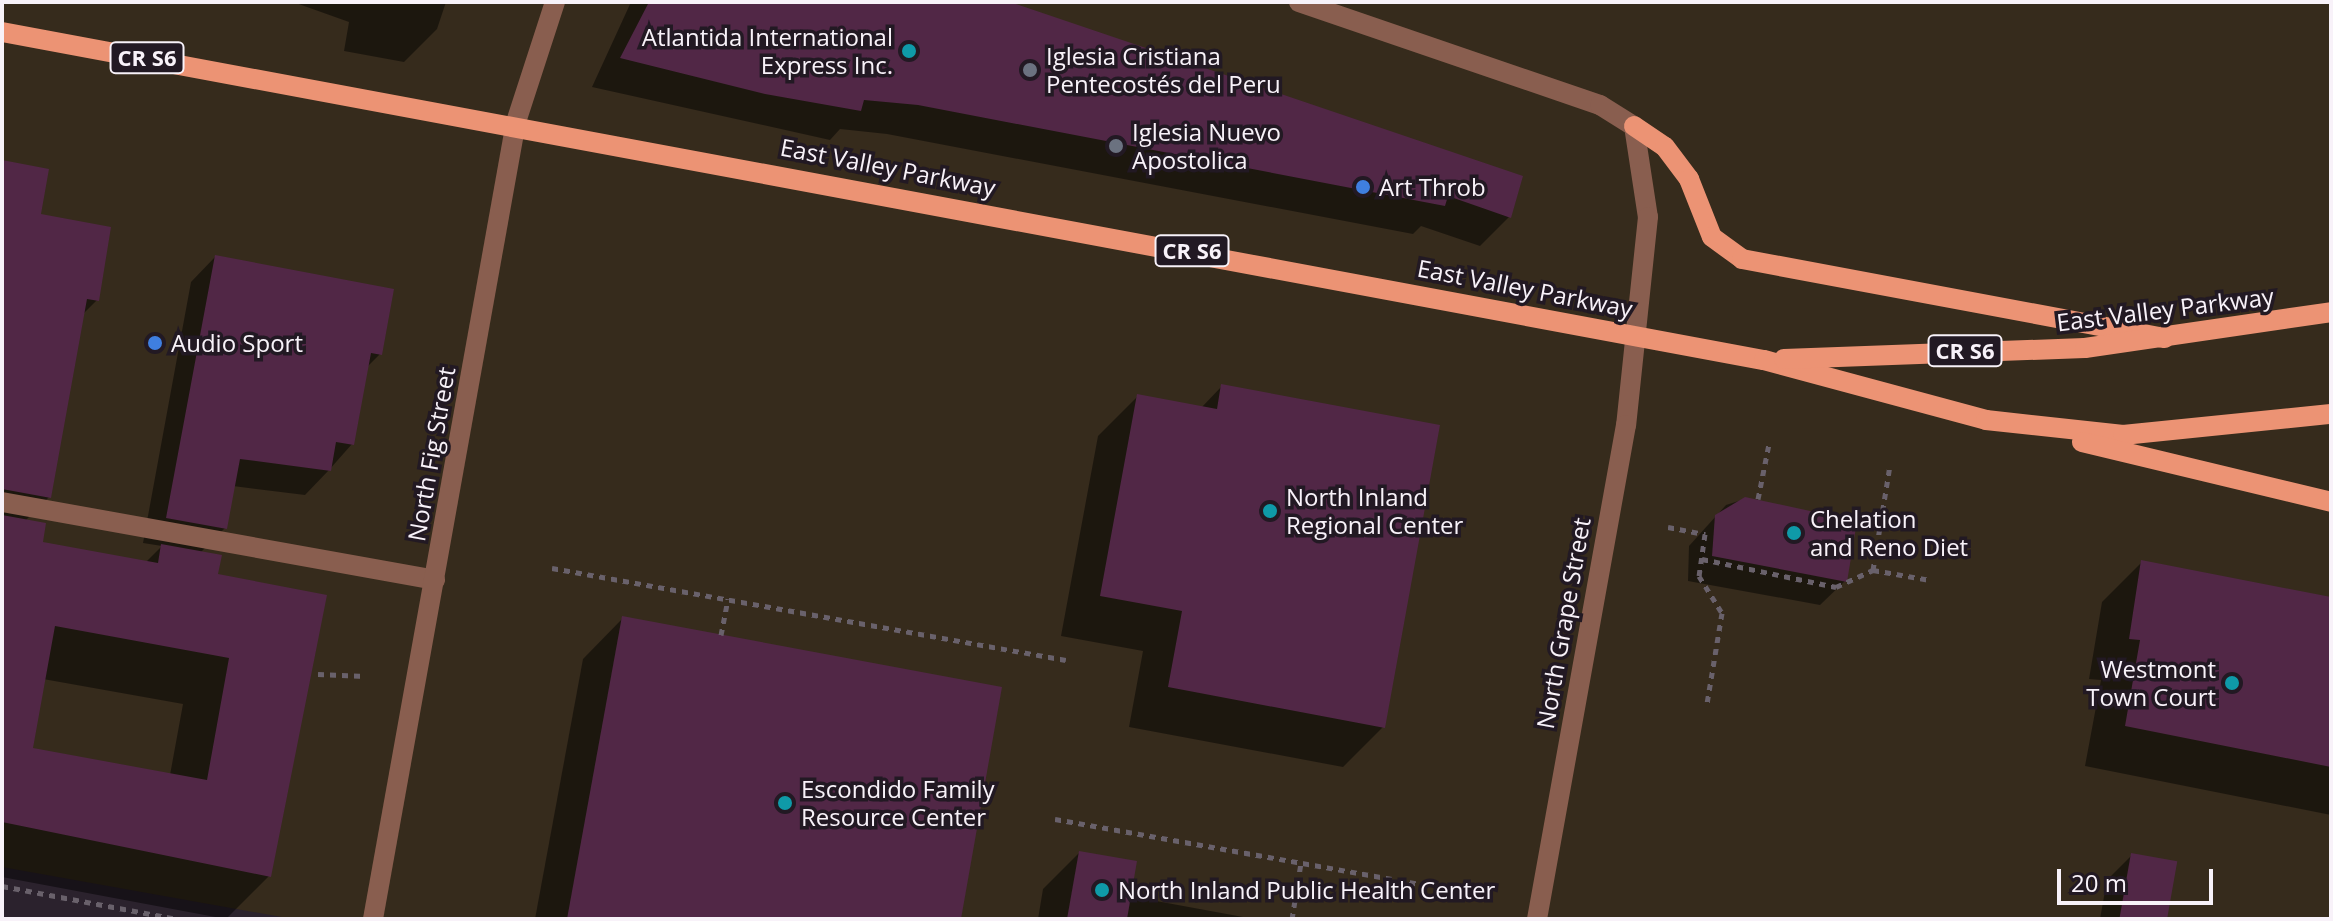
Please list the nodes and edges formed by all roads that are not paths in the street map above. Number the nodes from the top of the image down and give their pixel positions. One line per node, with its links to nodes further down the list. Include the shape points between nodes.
1 (555, 2): 4 (street, North Fig Street)
2 (1299, 2): 5 (street, via 1600,105)
3 (2, 32): 4 (main road, East Valley Parkway / CR S6)
4 (516, 122): 7 (main road, East Valley Parkway / CR S6); 14 (street, North Fig Street)
5 (1634, 126): 7 (street, North Grape Street, via 1648,217); 8 (main road, via 1665,147 1689,179 1706,230 1742,259)
6 (2331, 312): 8 (main road, East Valley Parkway / CR S6)
7 (1634, 335): 9 (main road, East Valley Parkway / CR S6); 16 (street, North Grape Street, via 1626,425)
8 (2165, 338): 9 (main road, East Valley Parkway / CR S6)
9 (1764, 360): 11 (main road, East Valley Parkway / CR S6)
10 (2331, 414): 11 (main road, East Valley Parkway / CR S6, via 2123,435)
11 (2032, 428): 13 (main road)
12 (2, 502): 14 (street)
13 (2331, 502)
14 (435, 580): 15 (street, North Fig Street)
15 (373, 919)
16 (1537, 919)

